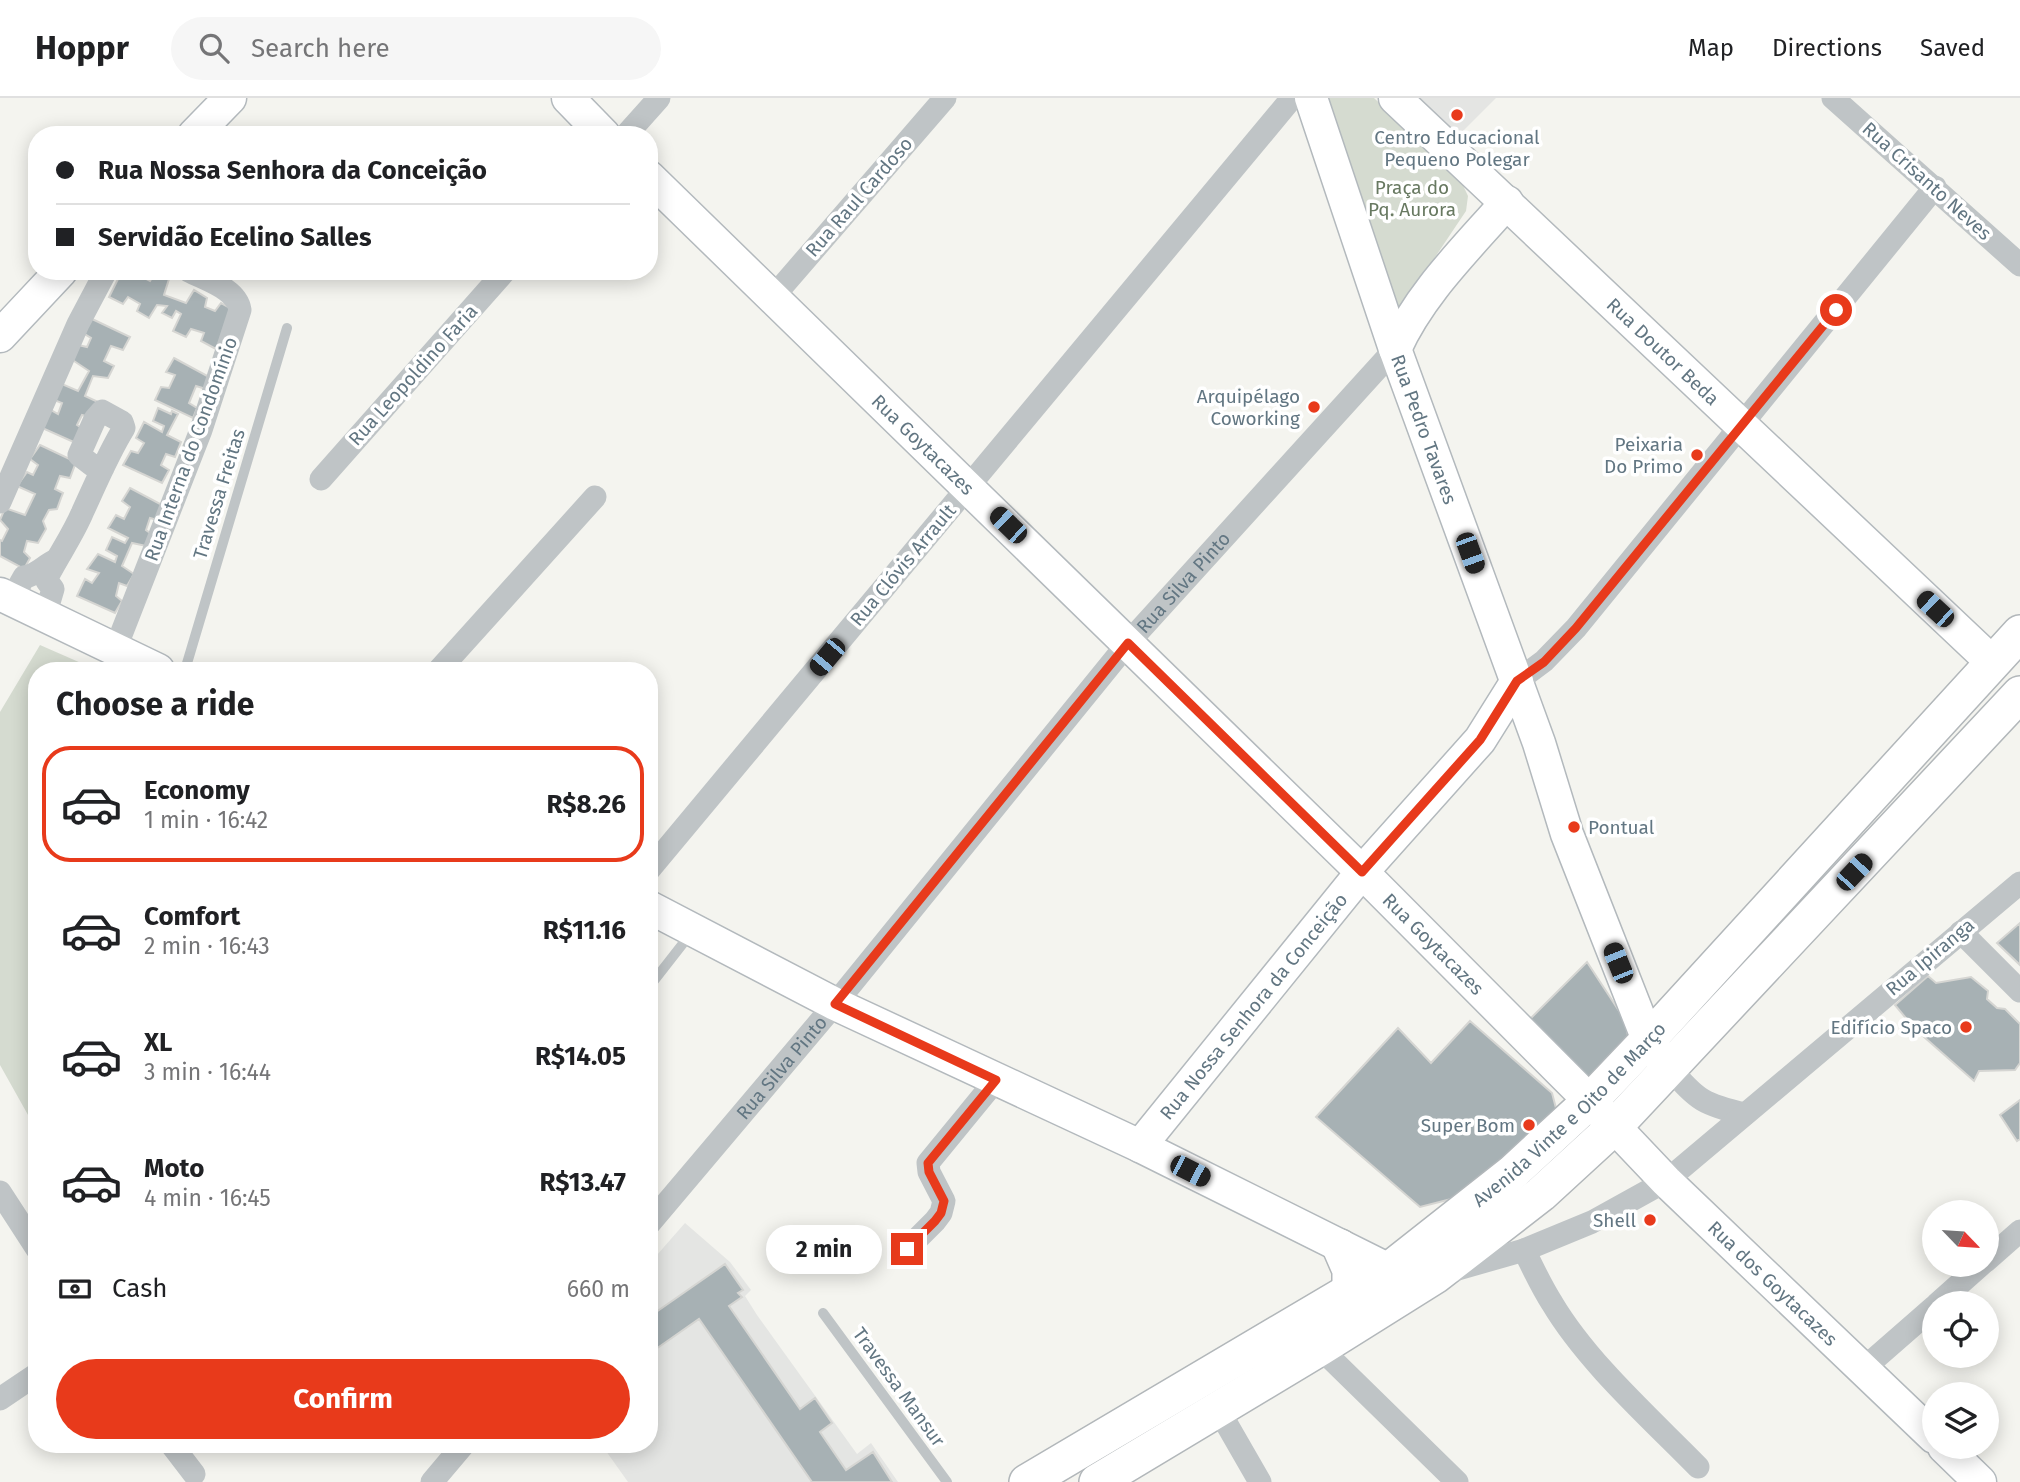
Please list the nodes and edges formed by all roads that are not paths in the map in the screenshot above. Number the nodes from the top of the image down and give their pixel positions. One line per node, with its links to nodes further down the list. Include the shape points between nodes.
1 (230, 98): 9 (street)
2 (568, 98): 10 (street)
3 (659, 98): 11 (street)
4 (944, 98): 20 (street, Rua Raul Cardoso)
5 (1292, 98): 29 (street, Rua Clóvis Arrault)
6 (1311, 98): 22 (street, Rua Pedro Tavares)
7 (1395, 98): 14 (street, Rua Doutor Beda)
8 (1833, 98): 13 (street, Rua Crisanto Neves)
9 (203, 126)
10 (595, 126)
11 (634, 126)
12 (658, 186): 20 (street, Rua Goytacazes)
13 (1935, 187): 15 (street, Rua Crisanto Neves); 26 (street, Rua Nossa Senhora da Conceição)
14 (1507, 202): 21 (street, Rua Silva Pinto); 26 (street, Rua Doutor Beda)
15 (2020, 265)
16 (53, 280): 24 (street)
17 (101, 280): 31 (street)
18 (206, 280): 37 (street, Rua Interna do Condomínio, via 229,292 240,310 201,430)
19 (497, 280): 28 (street, Rua Leopoldino Faria)
20 (773, 297): 29 (street, Rua Goytacazes)
21 (1423, 300): 22 (street); 25 (street, Rua Silva Pinto)
22 (1381, 307): 25 (street, Rua Pedro Tavares)
23 (287, 328): 39 (lane, Travessa Freitas)
24 (0, 336)
25 (1395, 349): 36 (street, Rua Silva Pinto); 42 (street, Rua Pedro Tavares)
26 (1741, 427): 41 (street, Rua Doutor Beda); 42 (street, Rua Nossa Senhora da Conceição, via 1576,628 1544,662)
27 (103, 468): 32 (street)
28 (321, 479)
29 (968, 486): 36 (street, Rua Goytacazes); 46 (street, Rua Clóvis Arrault)
30 (595, 498): 40 (street)
31 (0, 502)
32 (57, 559): 33 (street, via 24,577); 34 (street, via 47,581 53,589)
33 (6, 597): 34 (street)
34 (45, 616): 37 (street)
35 (2020, 634): 41 (main road, Avenida Vinte e Oito de Março)
36 (1128, 643): 47 (street, Rua Goytacazes); 54 (street, Rua Silva Pinto)
37 (115, 650): 38 (street)
38 (141, 662)
39 (187, 662)
40 (446, 662)
41 (1993, 663): 55 (main road, Avenida Vinte e Oito de Março)
42 (1517, 681): 44 (street, Rua Nossa Senhora da Conceição); 45 (street, Rua Pedro Tavares)
43 (2020, 694): 56 (main road, Avenida Vinte e Oito de Março)
44 (1480, 740): 45 (street, via 1500,731 1517,731); 47 (street, Rua Nossa Senhora da Conceição)
45 (1539, 743): 55 (street, Rua Pedro Tavares, via 1567,834)
46 (658, 859)
47 (1362, 872): 58 (street, Rua Goytacazes); 61 (street, Rua Nossa Senhora da Conceição)
48 (2020, 883): 51 (street, Rua Ipiranga)
49 (658, 914): 50 (street)
50 (694, 930): 52 (lane); 54 (street)
51 (1961, 932): 53 (street); 59 (street, Rua Ipiranga)
52 (658, 976)
53 (2020, 991)
54 (835, 1004): 57 (street); 64 (street, Rua Silva Pinto)
55 (1648, 1040): 56 (street, Rua Pedro Tavares); 58 (main road, Avenida Vinte e Oito de Março)
56 (1670, 1069): 59 (street, via 1701,1101); 60 (main road, Avenida Vinte e Oito de Março)
57 (996, 1080): 61 (street); 68 (street, via 928,1163 944,1201 941,1213)
58 (1590, 1101): 60 (street, Rua Goytacazes); 71 (main road, Avenida Vinte e Oito de Março, via 1512,1173)
59 (1745, 1114): 62 (street, Rua Ipiranga)
60 (1614, 1127): 62 (street, Rua dos Goytacazes); 72 (main road, Avenida Vinte e Oito de Março, via 1541,1194)
61 (1140, 1146): 67 (street)
62 (1666, 1181): 69 (street, Rua Ipiranga, via 1592,1222); 79 (street, Rua dos Goytacazes)
63 (0, 1192): 66 (street)
64 (658, 1213)
65 (2020, 1231): 70 (street)
66 (28, 1235)
67 (1340, 1247): 71 (street); 74 (main road, via 1350,1270)
68 (907, 1249)
69 (1524, 1250): 72 (street, Rua Ipiranga); 87 (street, via 1552,1304 1579,1340)
70 (1999, 1250)
71 (1389, 1270): 72 (main road, via 1416,1279); 74 (main road, Avenida Vinte e Oito de Março)
72 (1435, 1276): 78 (main road, Avenida Vinte e Oito de Março)
73 (1966, 1278): 75 (street)
74 (1350, 1291): 91 (main road, Avenida Vinte e Oito de Março)
75 (1952, 1291)
76 (823, 1313): 90 (lane, Travessa Mansur)
77 (1922, 1317): 79 (street)
78 (1320, 1348): 82 (main road, Avenida Vinte e Oito de Março); 94 (street)
79 (1863, 1369): 83 (street, Rua dos Goytacazes)
80 (28, 1380): 81 (street)
81 (0, 1399)
82 (1218, 1409): 92 (main road, Avenida Vinte e Oito de Março); 93 (street)
83 (1922, 1426)
84 (179, 1453): 88 (street)
85 (456, 1453): 89 (street)
86 (1956, 1459): 95 (street)
87 (1698, 1467)
88 (194, 1474)
89 (432, 1482)
90 (947, 1482)
91 (1027, 1482)
92 (1097, 1482)
93 (1261, 1482)
94 (1457, 1482)
95 (1980, 1482)

